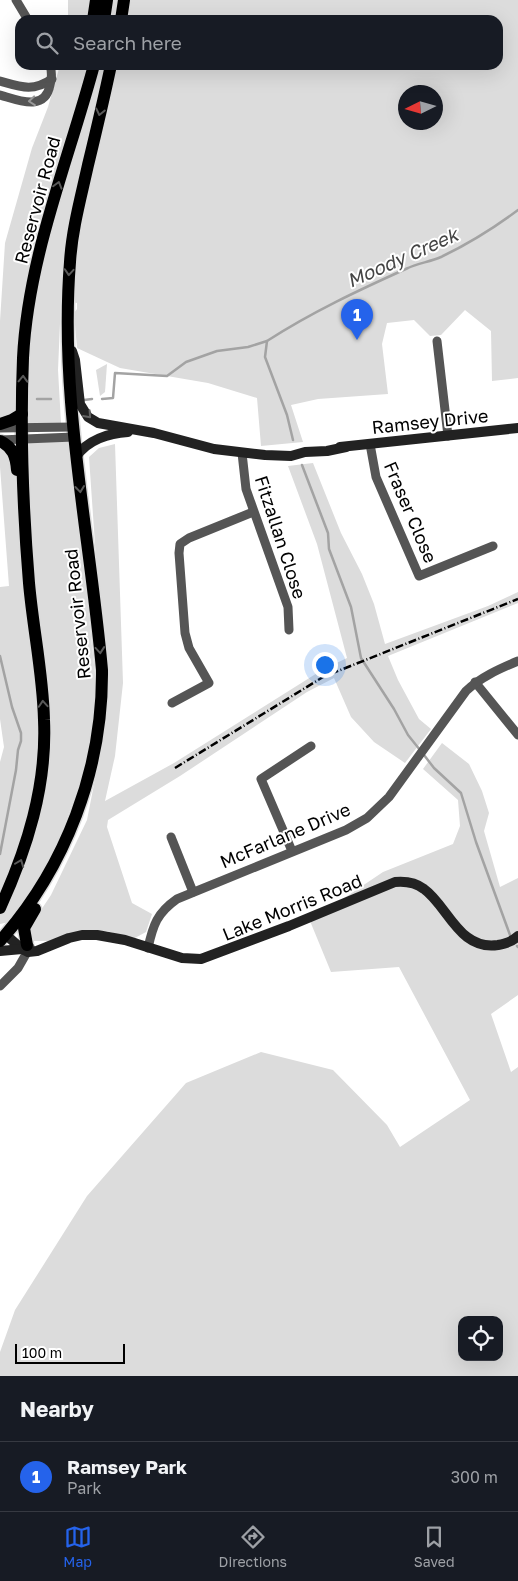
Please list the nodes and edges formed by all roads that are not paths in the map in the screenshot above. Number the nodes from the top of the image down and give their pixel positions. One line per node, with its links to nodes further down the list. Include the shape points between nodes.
1 (16, 0): 5 (street)
2 (96, 0): 6 (main road)
3 (107, 0): 7 (main road)
4 (124, 0): 8 (main road)
5 (25, 15)
6 (94, 15)
7 (105, 15)
8 (122, 15)
9 (51, 70): 13 (street)
10 (84, 70): 16 (main road)
11 (92, 70): 16 (main road, Reservoir Road)
12 (110, 70): 17 (main road, Reservoir Road, one-way to 17, via 73,238)
13 (52, 79): 14 (street, via 29,88); 15 (street, one-way to 15, via 46,96 41,100 28,102)
14 (0, 81)
15 (0, 95)
16 (71, 139): 19 (main road, Reservoir Road, one-way to 16, via 30,296)
17 (67, 336): 22 (main road, Ramsey Drive, one-way to 22, via 75,360 83,411 92,421); 23 (main road, Reservoir Road)
18 (436, 341): 25 (street)
19 (22, 414): 20 (main road); 24 (main road, Reservoir Road)
20 (0, 426): 24 (street)
21 (518, 428): 25 (main road, Ramsey Drive)
22 (141, 431): 28 (main road, Ramsey Drive); 29 (main road, Ramsey Drive, via 118,433 92,442)
23 (74, 432): 24 (street); 29 (main road, Reservoir Road)
24 (22, 433): 26 (street); 32 (main road, Reservoir Road)
25 (448, 436): 27 (main road, Ramsey Drive)
26 (0, 440): 32 (main road, via 15,457 20,532)
27 (370, 444): 28 (main road, Ramsey Drive); 31 (street, Fraser Close, via 376,476 419,576)
28 (242, 453): 30 (street, Fitzallan Close, via 245,484)
29 (76, 457): 39 (main road, Reservoir Road, one-way to 39, via 102,670 98,737)
30 (253, 512): 33 (street, Fitzallan Close, via 288,607); 36 (street, via 180,544 185,634 189,648 209,683)
31 (493, 546)
32 (28, 557): 43 (main road, Reservoir Road, one-way to 32, via 30,833 44,749 43,699)
33 (289, 630)
34 (518, 661): 35 (street, McFarlane Drive)
35 (475, 682): 37 (street); 41 (street, McFarlane Drive, via 389,797 367,818)
36 (172, 703)
37 (518, 736)
38 (311, 746): 41 (street, via 261,779)
39 (90, 774): 44 (main road, Reservoir Road, via 69,833 40,888); 46 (main road, via 76,835 48,890 26,922)
40 (171, 837): 42 (street)
41 (292, 852): 42 (street, McFarlane Drive)
42 (193, 892): 47 (street, McFarlane Drive, via 171,903 160,914 152,929)
43 (0, 908)
44 (3, 932): 46 (main road)
45 (518, 936): 47 (main road, Lake Morris Road, via 511,942 491,946 478,943 456,927 424,889 405,881 395,882 201,959 182,958)
46 (27, 948): 47 (main road, Lake Morris Road, via 37,951 69,938 97,935); 48 (main road, Lake Morris Road); 49 (street, via 18,968)
47 (148, 948)
48 (0, 951)
49 (0, 986)

